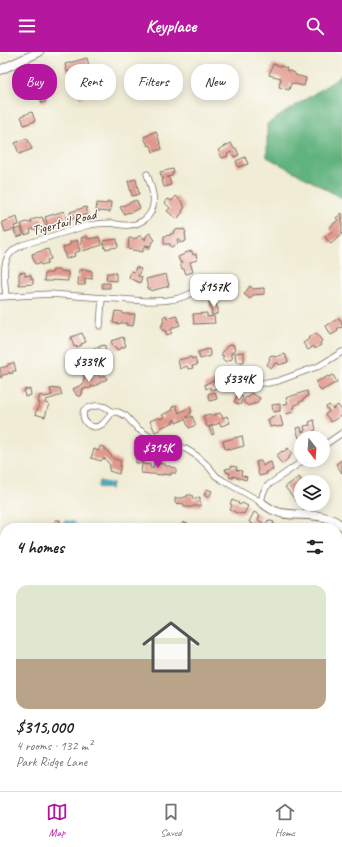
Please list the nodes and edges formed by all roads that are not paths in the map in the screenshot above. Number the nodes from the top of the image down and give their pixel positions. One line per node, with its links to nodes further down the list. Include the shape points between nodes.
1 (38, 52): 2 (street)
2 (0, 70)
3 (147, 174): 5 (street, Tigertail Road, via 154,198 151,212 147,217 129,225 89,225 22,245 9,255 6,261)
4 (214, 280): 6 (street, via 192,294 170,300)
5 (3, 297): 6 (street, via 50,294)
6 (102, 298): 7 (street)
7 (100, 326)
8 (342, 352): 9 (street, via 319,366 278,382 259,384)
9 (249, 381)
10 (112, 412): 10 (street, via 106,421 94,427 88,424 82,415 84,410 95,405 104,406); 14 (street, via 126,416 152,438 186,449 197,456 216,476)
11 (342, 433): 12 (street)
12 (330, 441)
13 (294, 467): 14 (street, via 267,486)
14 (261, 502): 15 (street, via 281,513 320,516)
15 (337, 523)

